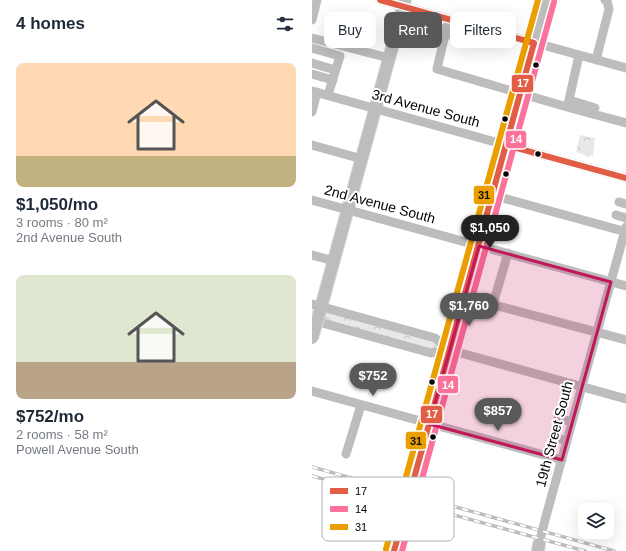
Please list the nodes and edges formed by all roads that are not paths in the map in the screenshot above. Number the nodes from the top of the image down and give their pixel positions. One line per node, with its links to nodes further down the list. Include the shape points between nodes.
1 (317, 0): 7 (street)
2 (380, 0): 5 (street)
3 (546, 0): 12 (main road)
4 (607, 0): 16 (street, via 609,9)
5 (404, 3): 6 (street); 15 (main road)
6 (448, 19): 8 (street)
7 (312, 20)
8 (446, 30): 9 (street); 23 (street, via 437,69)
9 (450, 35)
10 (312, 38): 15 (street)
11 (516, 38): 12 (street)
12 (534, 43): 14 (street); 23 (main road)
13 (312, 48): 19 (street, via 340,56)
14 (579, 55): 16 (street); 25 (street)
15 (389, 58): 26 (main road)
16 (596, 60): 18 (street)
17 (312, 63): 19 (street)
18 (626, 68)
19 (336, 70): 21 (street)
20 (312, 74): 21 (street)
21 (332, 80): 24 (street)
22 (315, 92): 24 (street, 3rd Avenue South); 28 (street)
23 (520, 93): 25 (street); 31 (main road)
24 (328, 95): 26 (street, 3rd Avenue South)
25 (568, 104): 27 (street); 29 (street)
26 (375, 108): 31 (street, 3rd Avenue South); 32 (main road)
27 (595, 108)
28 (312, 112)
29 (626, 123)
30 (312, 145): 32 (street)
31 (506, 145): 33 (street, 3rd Avenue South); 34 (main road)
32 (362, 159): 36 (main road)
33 (626, 178)
34 (492, 195): 39 (street); 40 (main road)
35 (312, 200): 36 (street, 2nd Avenue South)
36 (348, 209): 40 (street, 2nd Avenue South); 43 (main road)
37 (616, 215): 38 (street)
38 (626, 218)
39 (625, 234): 44 (street, 19th Street South)
40 (479, 246): 41 (street, 2nd Avenue South); 46 (main road)
41 (510, 251): 44 (street, 2nd Avenue South, via 539,257); 47 (street)
42 (312, 255): 43 (street)
43 (334, 260): 48 (main road)
44 (611, 282): 45 (street, 2nd Avenue South); 49 (street, 19th Street South)
45 (626, 286)
46 (464, 297): 47 (street); 52 (main road)
47 (493, 304): 49 (street)
48 (316, 310): 50 (main road, bridge); 52 (street, via 435,338); 52 (street, via 431,353)
49 (597, 332): 51 (street); 53 (street, 19th Street South)
50 (312, 338)
51 (626, 340)
52 (450, 350): 53 (street); 59 (main road)
53 (582, 387): 55 (street); 58 (street, 19th Street South)
54 (312, 392): 56 (street)
55 (626, 399)
56 (361, 405): 59 (street); 62 (street)
57 (558, 418): 58 (street)
58 (572, 422): 61 (street, 19th Street South)
59 (429, 424): 63 (street); 64 (main road)
60 (553, 437): 61 (street)
61 (567, 441): 63 (street, 19th Street South)
62 (346, 454)
63 (562, 460): 66 (street, 19th Street South)
64 (414, 477)
65 (396, 541): 67 (main road)
66 (538, 547)
67 (394, 551)

